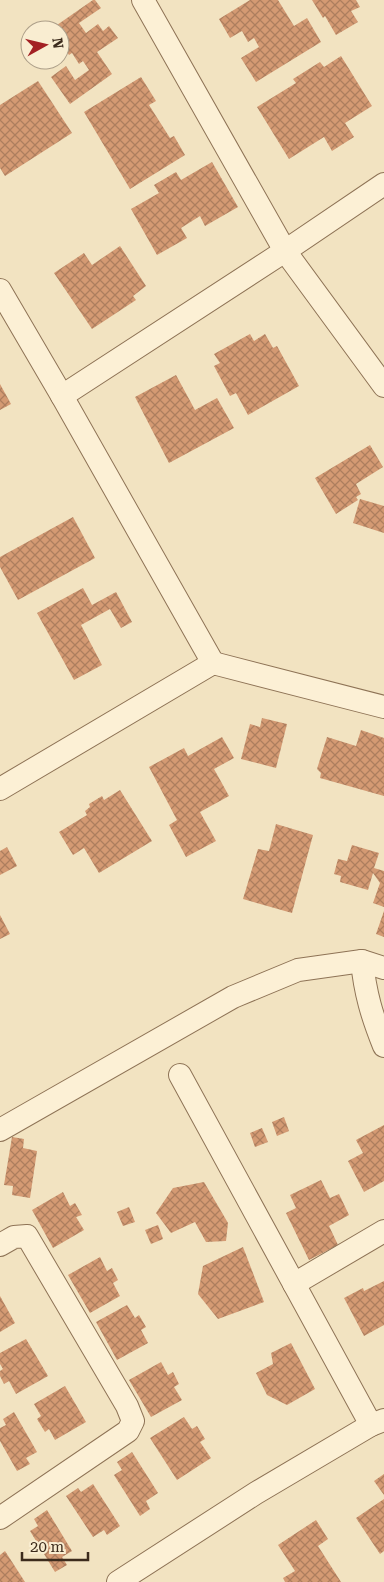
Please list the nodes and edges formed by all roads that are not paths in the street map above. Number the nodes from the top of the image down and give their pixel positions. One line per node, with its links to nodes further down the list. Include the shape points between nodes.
1 (143, 0): 3 (lane)
2 (384, 184): 3 (lane)
3 (285, 251): 5 (lane); 6 (lane)
4 (0, 290): 6 (lane)
5 (384, 386)
6 (62, 396): 7 (lane)
7 (214, 663): 8 (lane); 9 (lane)
8 (384, 707)
9 (0, 788)
10 (362, 961): 11 (lane); 12 (lane, via 369,1006); 14 (lane, via 298,970 233,996)
11 (384, 968)
12 (384, 1046)
13 (180, 1075): 17 (lane)
14 (0, 1130)
15 (384, 1231): 17 (lane)
16 (0, 1245): 19 (lane, via 14,1237 27,1236 133,1421 128,1431)
17 (294, 1284): 18 (lane)
18 (378, 1422): 20 (lane, via 256,1493)
19 (0, 1518)
20 (118, 1582)

